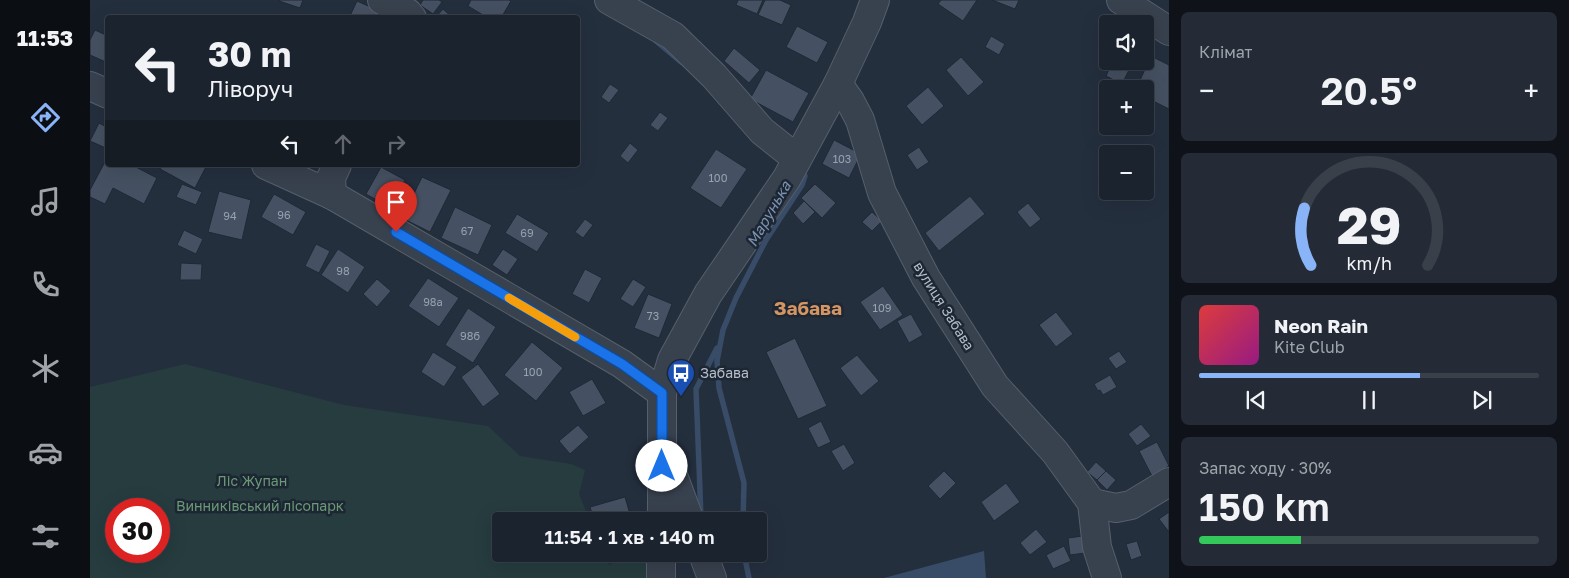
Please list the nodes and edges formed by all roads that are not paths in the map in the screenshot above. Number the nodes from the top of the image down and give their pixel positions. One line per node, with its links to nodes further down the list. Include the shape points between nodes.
1 (382, 0): 5 (street)
2 (608, 0): 10 (street, via 673,36 714,76)
3 (875, 0): 7 (street)
4 (1121, 0): 6 (street)
5 (410, 15)
6 (1169, 31)
7 (838, 84): 10 (street); 17 (street, вулиця Забава, via 860,120 882,193 926,278 995,386 1054,452)
8 (90, 86): 9 (street)
9 (105, 93)
10 (793, 166): 14 (street, via 708,294 672,360)
11 (270, 167): 13 (street)
12 (336, 167): 13 (street, via 331,178)
13 (332, 195): 14 (street, via 622,364)
14 (662, 393): 15 (street)
15 (662, 447): 18 (street); 19 (street)
16 (1169, 482): 17 (street, via 1131,506 1116,508)
17 (1092, 503): 24 (street, via 1097,547)
18 (662, 512)
19 (687, 512)
20 (661, 562): 22 (street)
21 (706, 562): 23 (street)
22 (661, 578)
23 (712, 578)
24 (1107, 578)

